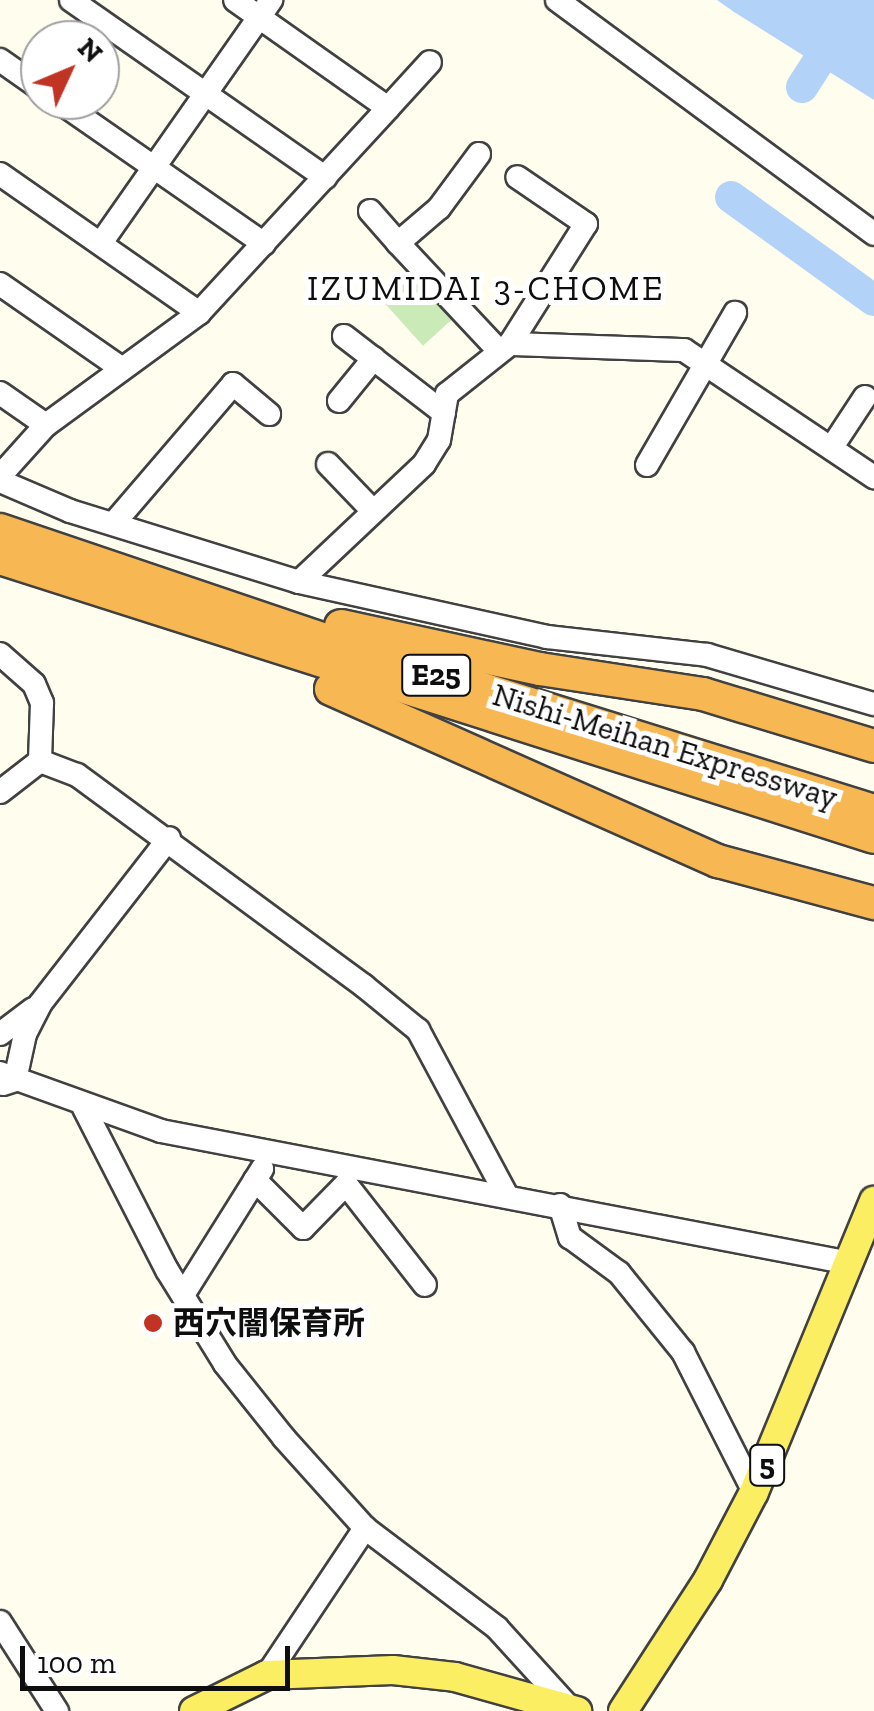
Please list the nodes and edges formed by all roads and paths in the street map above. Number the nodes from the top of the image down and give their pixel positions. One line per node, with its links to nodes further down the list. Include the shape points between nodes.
1 (70, 0): 6 (street)
2 (235, 0): 4 (street)
3 (557, 0): 15 (street)
4 (265, 8): 6 (street); 7 (street)
5 (430, 62): 7 (street)
6 (206, 94): 10 (street); 12 (street)
7 (388, 108): 12 (street)
8 (86, 120): 10 (street)
9 (478, 154): 17 (street, via 440,208)
10 (155, 168): 16 (street); 18 (street)
11 (0, 174): 16 (street)
12 (325, 177): 18 (street)
13 (517, 178): 23 (street, via 586,224)
14 (370, 212): 17 (street)
15 (874, 234)
16 (101, 243): 20 (street)
17 (398, 243): 23 (street)
18 (264, 244): 20 (street)
19 (0, 284): 26 (street)
20 (199, 313): 26 (street)
21 (736, 313): 25 (street)
22 (344, 336): 24 (street)
23 (504, 347): 25 (street, via 684,350); 30 (street, via 456,380)
24 (374, 358): 29 (street); 30 (street)
25 (706, 364): 33 (street); 35 (street)
26 (121, 368): 32 (street)
27 (0, 393): 32 (street)
28 (865, 397): 33 (street)
29 (339, 401)
30 (444, 413): 38 (street, via 424,464)
31 (269, 414): 39 (street, via 233,384)
32 (46, 425): 36 (street)
33 (832, 447): 37 (street)
34 (328, 464): 38 (street)
35 (647, 465)
36 (0, 478): 39 (street)
37 (874, 478)
38 (374, 511): 43 (street)
39 (114, 523): 43 (street)
40 (0, 530): 42 (highway, Nishi-Meihan Expressway / E25)
41 (0, 558): 42 (highway, Nishi-Meihan Expressway / E25)
42 (106, 579): 46 (highway, via 540,669 703,694); 49 (highway, Nishi-Meihan Expressway / E25); 50 (highway, Nishi-Meihan Expressway / E25); 52 (highway, via 163,632 353,697 718,862)
43 (299, 582): 45 (street, via 547,637 707,655)
44 (0, 654): 47 (street, via 34,684 42,703)
45 (874, 704)
46 (874, 746)
47 (40, 762): 48 (street); 51 (street, via 77,775)
48 (0, 792)
49 (874, 811)
50 (874, 837)
51 (168, 838): 53 (street); 59 (street, via 418,1030)
52 (874, 904)
53 (40, 1004): 54 (street); 55 (street)
54 (0, 1034)
55 (5, 1080): 56 (street)
56 (84, 1108): 57 (street); 64 (street)
57 (271, 1153): 58 (street); 59 (street)
58 (255, 1180): 63 (street, via 303,1228 346,1184); 64 (street)
59 (506, 1194): 61 (street)
60 (874, 1201): 62 (main road, 5)
61 (560, 1205): 62 (street); 65 (street, via 570,1237 619,1273 664,1323)
62 (859, 1259): 65 (main road, 5)
63 (425, 1285)
64 (184, 1295): 66 (street, via 225,1364)
65 (754, 1492): 72 (main road, 5, via 698,1597)
66 (366, 1528): 68 (street); 69 (street, via 497,1628)
67 (0, 1622): 70 (street)
68 (267, 1676): 69 (main road, via 420,1672); 71 (main road)
69 (573, 1709)
70 (58, 1711)
71 (194, 1711)
72 (623, 1711)

